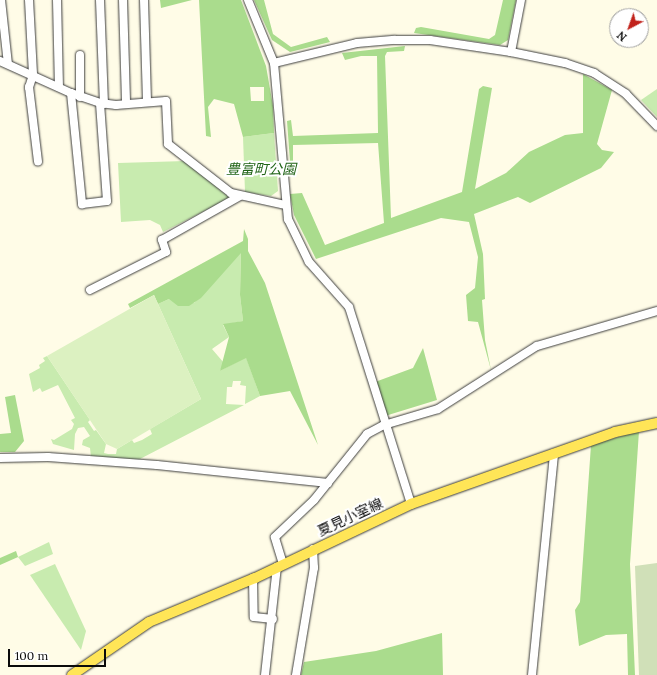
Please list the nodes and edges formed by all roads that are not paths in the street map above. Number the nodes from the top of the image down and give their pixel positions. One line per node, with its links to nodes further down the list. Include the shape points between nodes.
1 (1, 0): 13 (street)
2 (29, 0): 14 (street)
3 (57, 0): 15 (street)
4 (100, 0): 19 (street)
5 (123, 0): 20 (street)
6 (144, 0): 18 (street)
7 (248, 0): 12 (street)
8 (521, 0): 9 (street)
9 (511, 52): 12 (street, via 430,40 395,40 357,44); 21 (street, via 565,63 594,73 626,94)
10 (80, 55): 17 (street)
11 (0, 61): 13 (street)
12 (274, 63): 24 (street)
13 (8, 64): 14 (street)
14 (33, 75): 15 (street); 22 (street, via 29,87)
15 (59, 87): 16 (street)
16 (71, 93): 17 (street); 19 (street, via 82,204 107,201)
17 (80, 97): 19 (street)
18 (147, 102): 20 (street); 23 (street, via 166,101 168,144 231,192)
19 (102, 103): 20 (street)
20 (126, 104)
21 (657, 126)
22 (38, 162)
23 (240, 196): 24 (street); 25 (street, via 162,240 166,252)
24 (285, 205): 28 (street, via 288,219 309,262 349,307)
25 (90, 290)
26 (657, 311): 28 (street, via 537,346 438,409)
27 (657, 423): 29 (main road, 夏見小室線, via 615,432)
28 (384, 425): 31 (street, via 362,438); 32 (street)
29 (554, 453): 32 (main road, 夏見小室線); 40 (street)
30 (0, 458): 31 (street, via 48,457 158,465)
31 (328, 483): 34 (street, via 275,537)
32 (410, 504): 33 (main road, 夏見小室線)
33 (313, 549): 34 (main road, 夏見小室線); 39 (street, via 312,583)
34 (280, 566): 35 (main road, 夏見小室線); 36 (street)
35 (253, 578): 36 (street, via 254,617); 37 (main road, 夏見小室線, via 148,622)
36 (273, 619): 38 (street)
37 (72, 675)
38 (265, 675)
39 (296, 675)
40 (532, 675)

